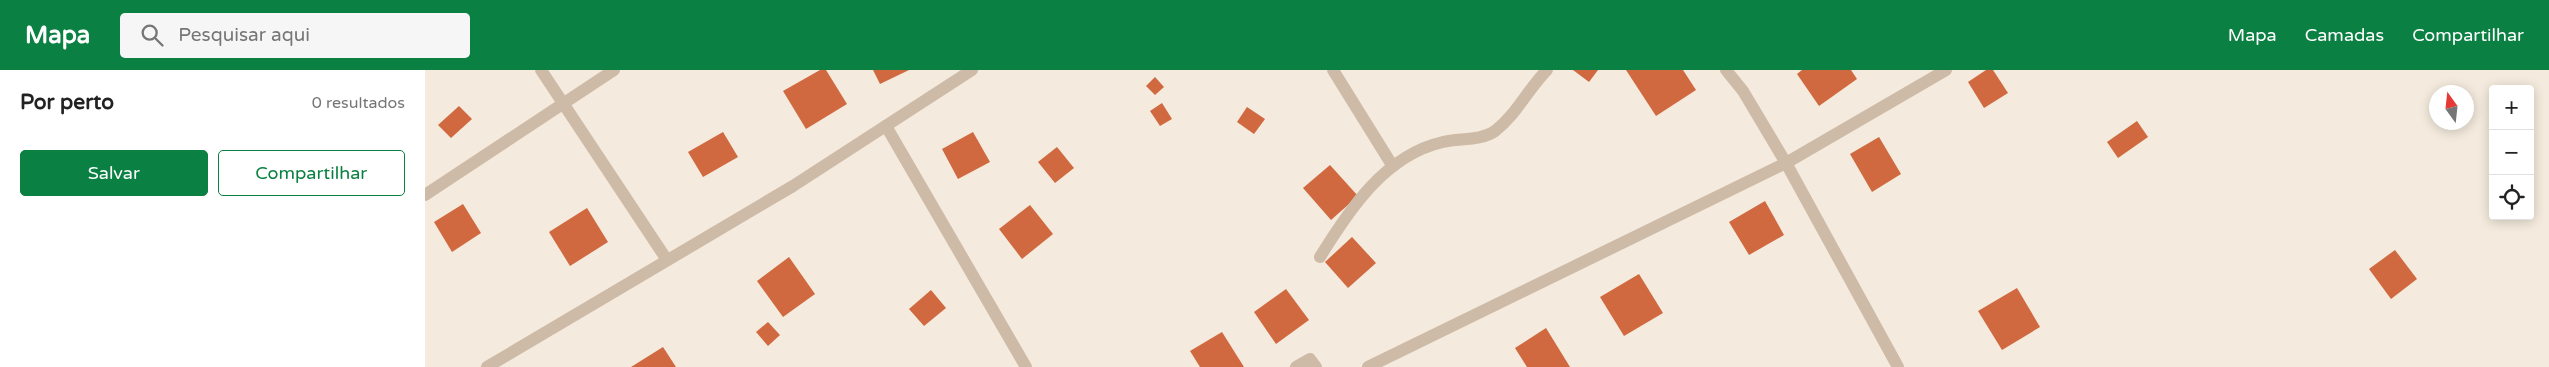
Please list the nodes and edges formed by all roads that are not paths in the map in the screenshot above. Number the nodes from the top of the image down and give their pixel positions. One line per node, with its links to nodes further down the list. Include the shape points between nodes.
1 (541, 70): 8 (street)
2 (614, 70): 8 (street)
3 (972, 70): 9 (street)
4 (1333, 70): 11 (street)
5 (1547, 70): 11 (street, via 1513,113 1493,132 1442,142)
6 (1726, 70): 10 (street, via 1743,91)
7 (1946, 70): 10 (street)
8 (565, 102): 12 (street); 14 (street)
9 (886, 126): 14 (street, via 793,186); 16 (street)
10 (1786, 163): 19 (street); 20 (street)
11 (1393, 165): 13 (street, via 1344,219)
12 (425, 195)
13 (1320, 257)
14 (667, 260): 15 (street)
15 (487, 367)
16 (1026, 367)
17 (1295, 367): 18 (street, via 1310,359)
18 (1316, 367)
19 (1368, 367)
20 (1898, 367)

